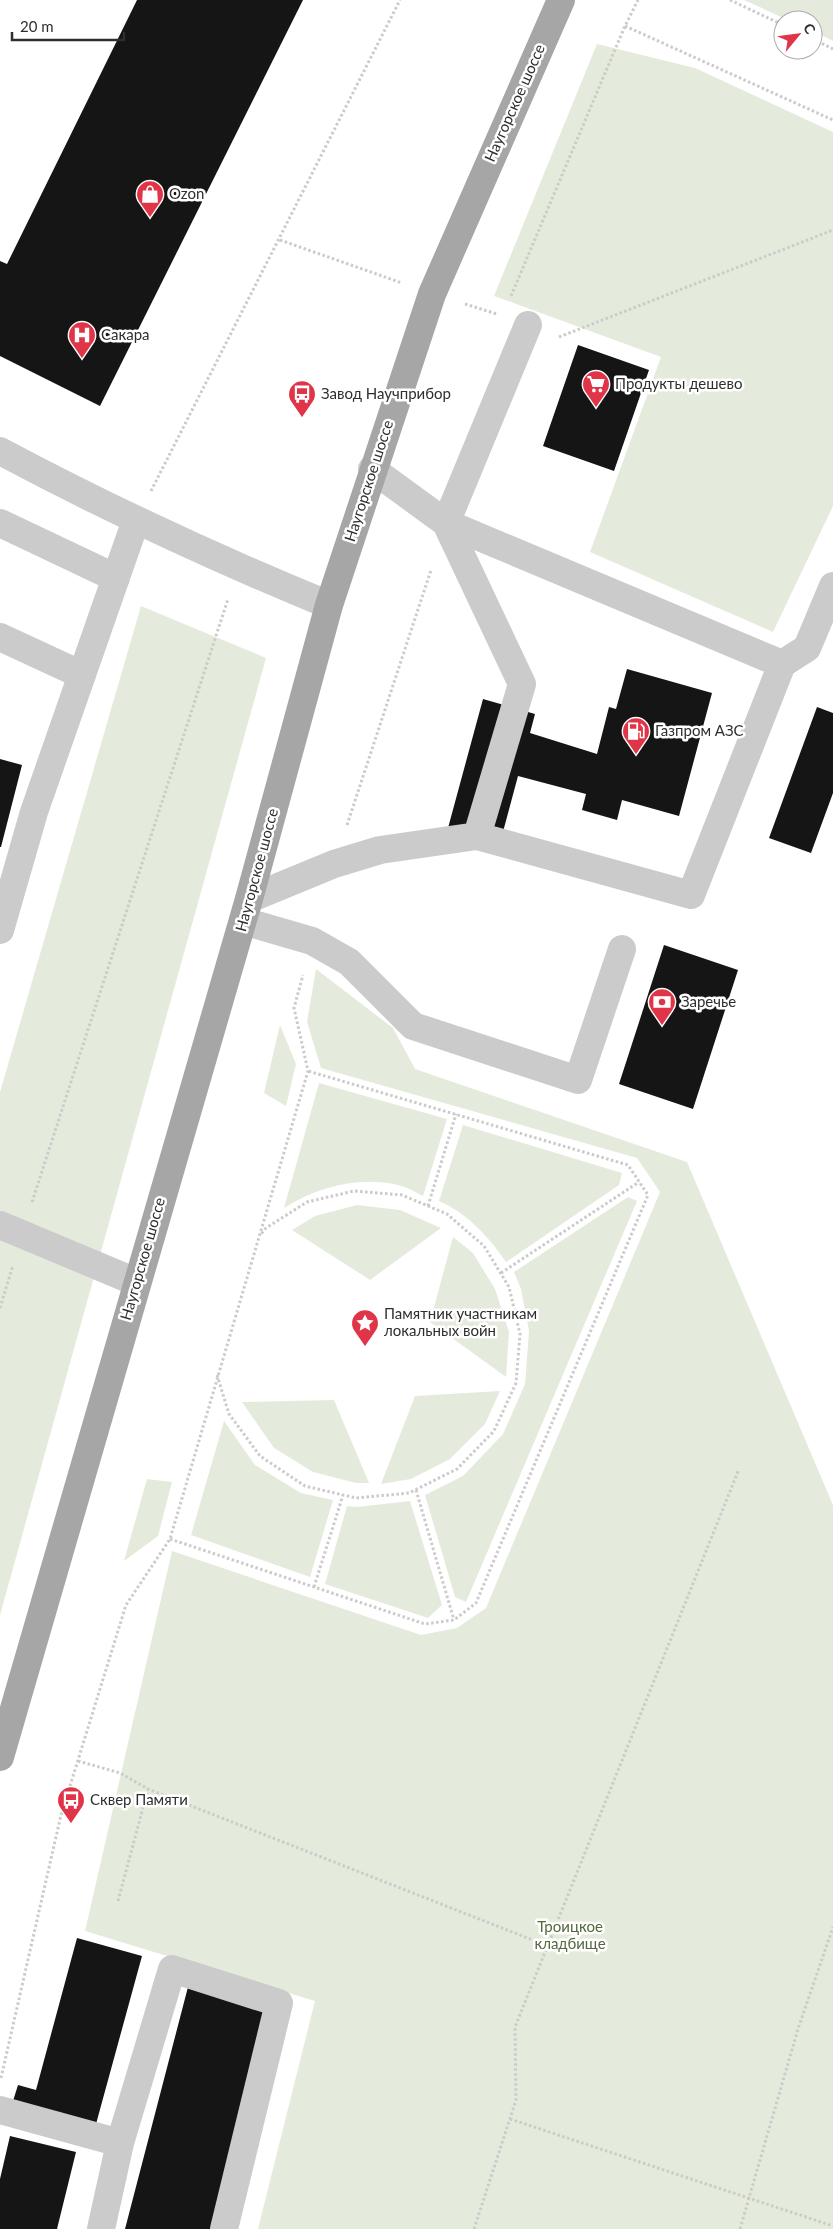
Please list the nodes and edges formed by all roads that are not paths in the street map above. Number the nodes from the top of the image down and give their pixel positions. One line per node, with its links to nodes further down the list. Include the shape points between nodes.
1 (561, 0): 4 (main road, Наугорское шоссе, via 432,294)
2 (528, 326): 7 (street)
3 (0, 451): 5 (street)
4 (372, 469): 7 (street); 10 (main road, Наугорское шоссе)
5 (136, 520): 8 (street); 10 (street)
6 (0, 523): 8 (street)
7 (446, 524): 12 (street); 14 (street, via 522,684)
8 (116, 578): 13 (street)
9 (833, 586): 12 (street, via 807,648)
10 (329, 605): 15 (main road, Наугорское шоссе)
11 (0, 637): 13 (street)
12 (782, 664): 14 (street, via 692,896)
13 (82, 675): 16 (street, via 34,812)
14 (478, 836): 15 (street, via 380,850 334,864)
15 (246, 910): 17 (street, via 349,962 413,1026 578,1080); 19 (main road, Наугорское шоссе)
16 (0, 930)
17 (622, 949)
18 (11, 1230): 19 (street)
19 (136, 1282): 20 (main road, Наугорское шоссе)
20 (0, 1757)
21 (0, 2110): 22 (street)
22 (120, 2143): 23 (street); 24 (street, via 172,1969 279,2003)
23 (101, 2229)
24 (224, 2229)

